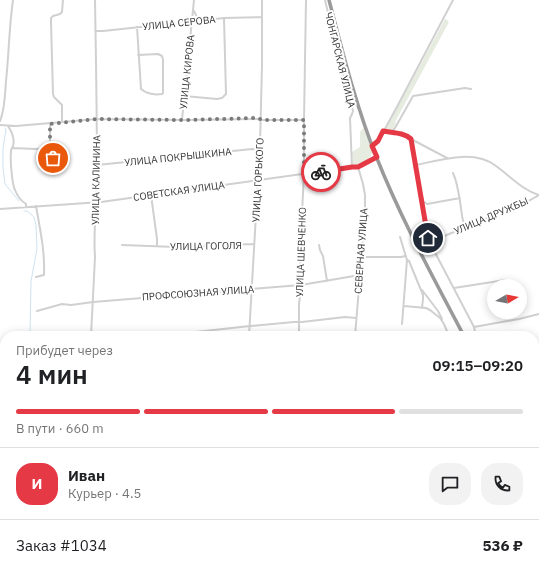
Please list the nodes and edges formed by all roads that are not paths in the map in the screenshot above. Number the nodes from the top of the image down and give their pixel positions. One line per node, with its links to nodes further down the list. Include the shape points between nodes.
1 (13, 0): 24 (street, via 5,99)
2 (63, 0): 25 (street, via 62,12 51,18 53,94 62,105)
3 (95, 0): 16 (street, УЛИЦА КАЛИНИНА)
4 (194, 0): 10 (street, УЛИЦА КИРОВА)
5 (262, 0): 11 (street, УЛИЦА ГОРЬКОГО)
6 (306, 0): 23 (street, УЛИЦА ШЕВЧЕНКО)
7 (326, 0): 40 (street, ЧОНГАРСКАЯ УЛИЦА, via 352,104)
8 (329, 0): 32 (highway, via 351,83)
9 (453, 0): 29 (street)
10 (194, 10): 13 (street); 14 (street, УЛИЦА КИРОВА)
11 (262, 17): 12 (street, УЛИЦА СЕРОВА); 21 (street, УЛИЦА ГОРЬКОГО)
12 (224, 18): 13 (street, УЛИЦА СЕРОВА); 19 (street, via 226,94 217,99)
13 (201, 20): 14 (street, УЛИЦА СЕРОВА)
14 (192, 21): 15 (street, УЛИЦА СЕРОВА); 19 (street, УЛИЦА КИРОВА)
15 (137, 27): 16 (street, УЛИЦА СЕРОВА); 17 (street)
16 (96, 31): 20 (street, УЛИЦА КАЛИНИНА)
17 (138, 55): 17 (street, via 141,89 153,95 162,94 162,56)
18 (471, 89): 30 (street, via 413,96)
19 (184, 96): 22 (street, УЛИЦА КИРОВА)
20 (97, 119): 22 (street); 25 (street); 38 (street, УЛИЦА КАЛИНИНА)
21 (260, 119): 22 (street); 23 (street); 35 (street, УЛИЦА ГОРЬКОГО)
22 (182, 120)
23 (304, 120): 44 (street, УЛИЦА ШЕВЧЕНКО)
24 (0, 121)
25 (62, 123): 26 (street)
26 (50, 124): 28 (street); 34 (street)
27 (0, 126): 28 (street)
28 (8, 126): 33 (street, via 13,134)
29 (383, 131): 30 (street); 32 (street)
30 (391, 132): 31 (street, via 409,136)
31 (411, 139): 37 (street); 39 (street)
32 (372, 146): 36 (highway)
33 (12, 147): 34 (street); 51 (street, via 10,164 14,189)
34 (52, 148): 42 (street)
35 (260, 150): 38 (street, УЛИЦА ПОКРЫШКИНА); 45 (street, УЛИЦА ГОРЬКОГО)
36 (377, 157): 41 (street); 87 (highway, via 411,235)
37 (448, 159): 39 (street); 53 (street, УЛИЦА ДРУЖБЫ, via 464,156 482,159 524,188 539,195 516,208)
38 (97, 165): 49 (street, УЛИЦА КАЛИНИНА)
39 (416, 165): 48 (street)
40 (352, 167): 41 (street, СОВЕТСКАЯ УЛИЦА); 44 (street, СОВЕТСКАЯ УЛИЦА)
41 (358, 167): 60 (street, СЕВЕРНАЯ УЛИЦА, via 365,195)
42 (55, 173)
43 (453, 173): 47 (street)
44 (304, 174): 45 (street, СОВЕТСКАЯ УЛИЦА); 66 (street, УЛИЦА ШЕВЧЕНКО)
45 (259, 180): 46 (street, СОВЕТСКАЯ УЛИЦА); 56 (street, УЛИЦА ГОРЬКОГО)
46 (151, 195): 49 (street, СОВЕТСКАЯ УЛИЦА); 59 (street, УЛИЦА ГОГОЛЯ)
47 (460, 198): 48 (street, via 428,204); 53 (street, via 462,218)
48 (421, 200): 55 (street)
49 (96, 202): 50 (street, СОВЕТСКАЯ УЛИЦА); 70 (street, УЛИЦА КАЛИНИНА)
50 (36, 206): 51 (street, СОВЕТСКАЯ УЛИЦА); 63 (street, via 44,250 44,275)
51 (26, 207): 52 (street, СОВЕТСКАЯ УЛИЦА)
52 (0, 209)
53 (466, 227): 55 (street, УЛИЦА ДРУЖБЫ)
54 (400, 237): 61 (street)
55 (430, 242): 68 (street)
56 (254, 244): 59 (street, УЛИЦА ГОГОЛЯ); 69 (street, УЛИЦА ГОРЬКОГО)
57 (319, 245): 64 (street)
58 (122, 246): 59 (street, УЛИЦА ГОГОЛЯ)
59 (157, 246)
60 (361, 257): 61 (street); 62 (street, СЕВЕРНАЯ УЛИЦА)
61 (406, 258): 67 (street); 71 (street)
62 (360, 275): 64 (street, ПРОФСОЮЗНАЯ УЛИЦА); 75 (street, СЕВЕРНАЯ УЛИЦА)
63 (36, 277)
64 (327, 281): 66 (street, ПРОФСОЮЗНАЯ УЛИЦА)
65 (487, 283): 68 (street)
66 (301, 285): 69 (street, ПРОФСОЮЗНАЯ УЛИЦА); 76 (street, УЛИЦА ШЕВЧЕНКО)
67 (419, 285): 72 (street, via 423,295); 78 (street)
68 (454, 288): 80 (street)
69 (252, 289): 70 (street, ПРОФСОЮЗНАЯ УЛИЦА); 79 (street, УЛИЦА ГОРЬКОГО)
70 (93, 302): 73 (street, ПРОФСОЮЗНАЯ УЛИЦА, via 62,304); 81 (street, УЛИЦА КАЛИНИНА)
71 (404, 306): 72 (street); 77 (street)
72 (422, 308): 78 (street, via 430,310)
73 (37, 310)
74 (539, 314): 80 (street)
75 (356, 318): 76 (street); 85 (street, СЕВЕРНАЯ УЛИЦА)
76 (299, 322): 79 (street); 84 (street, УЛИЦА ШЕВЧЕНКО)
77 (402, 324)
78 (444, 324): 86 (street)
79 (250, 326): 82 (street); 83 (street, УЛИЦА ГОРЬКОГО)
80 (474, 327): 88 (street)
81 (91, 331)
82 (205, 331)
83 (250, 331)
84 (299, 331)
85 (355, 331)
86 (446, 331)
87 (461, 331)
88 (475, 331)

